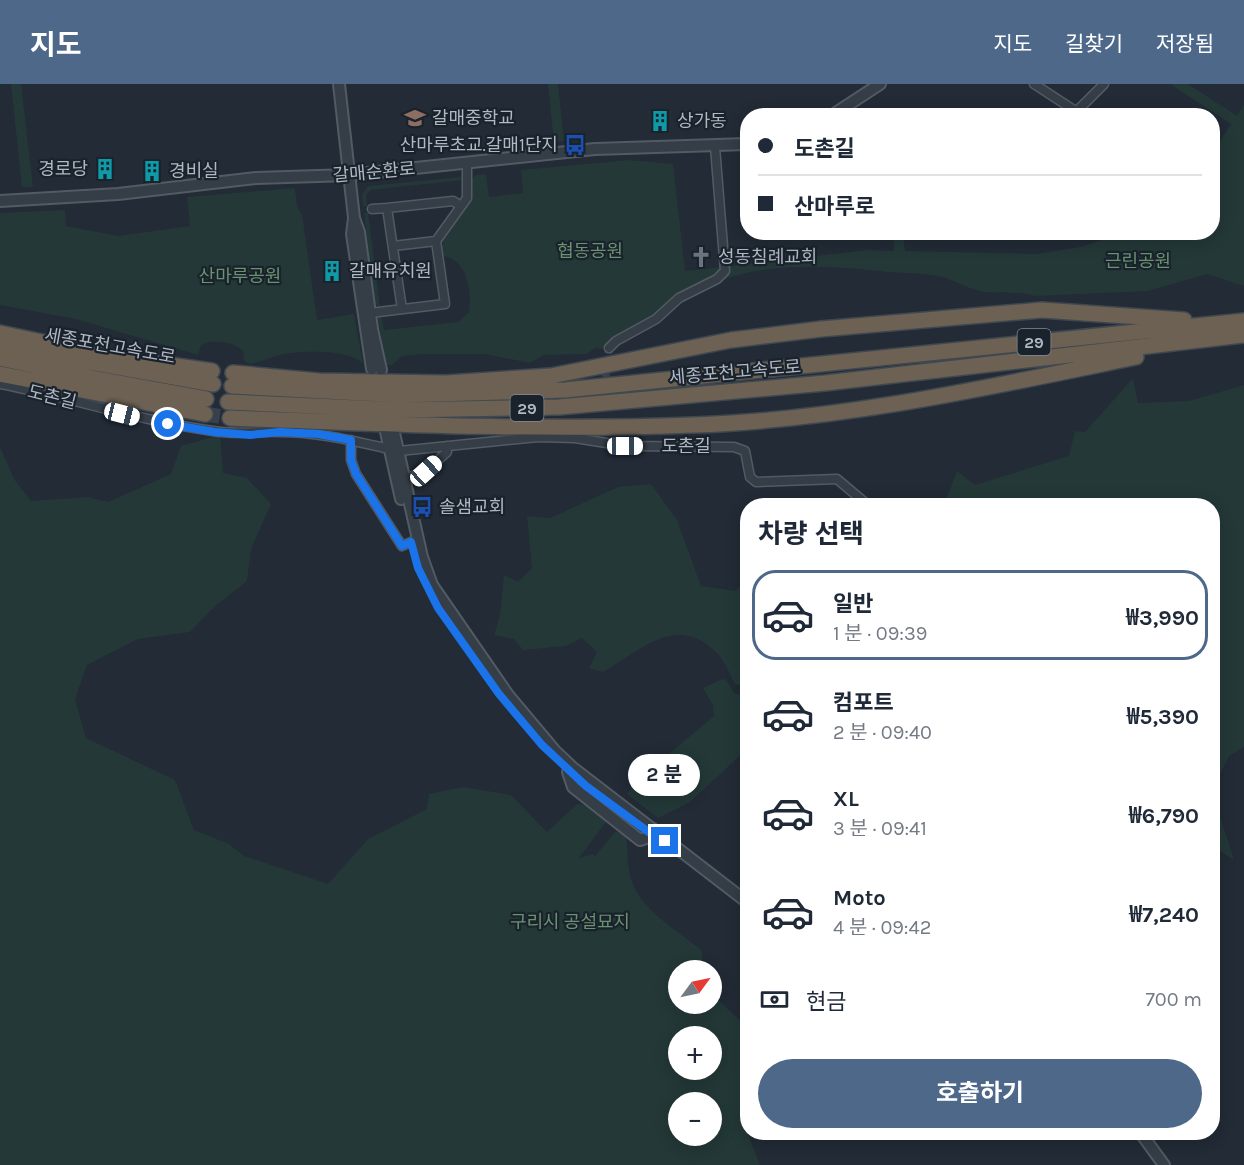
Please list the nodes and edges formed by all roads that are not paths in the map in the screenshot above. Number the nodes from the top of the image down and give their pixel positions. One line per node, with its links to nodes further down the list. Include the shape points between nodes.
1 (339, 84): 11 (street)
2 (880, 84): 5 (street)
3 (1034, 84): 6 (street)
4 (1104, 84): 7 (street)
5 (851, 108)
6 (1066, 108)
7 (1080, 108)
8 (740, 145): 9 (street, 갈매순환로)
9 (715, 147): 10 (street, 갈매순환로, via 594,149); 24 (street, via 725,271)
10 (467, 164): 11 (street, 갈매순환로); 13 (street, via 469,193)
11 (349, 176): 12 (street, 갈매순환로, via 256,178 118,194); 16 (street)
12 (0, 201)
13 (461, 206): 14 (street, via 453,201); 17 (street)
14 (387, 208): 15 (street); 18 (street)
15 (372, 209)
16 (354, 218): 20 (street); 20 (street, via 352,234 377,369)
17 (436, 241): 18 (street); 19 (street, via 445,304)
18 (393, 246): 19 (street)
19 (402, 309): 20 (street)
20 (370, 313)
21 (1237, 329): 21 (highway, 세종포천고속도로 / 29, via 1042,310 731,340 551,376 400,384 233,380 401,395 566,390 824,362); 28 (highway, 세종포천고속도로 / 29, via 825,383 559,407 402,410); 29 (highway, via 960,393 830,414 694,425 459,427)
22 (0, 333): 23 (highway, 세종포천고속도로, via 212,377)
23 (0, 346)
24 (609, 348)
25 (0, 358): 26 (highway, 세종포천고속도로, via 206,406)
26 (0, 374)
27 (0, 384): 31 (street, 도촌길, via 144,420 215,432 318,434)
28 (228, 402)
29 (230, 418)
30 (390, 432): 33 (street)
31 (351, 440): 33 (street, 도촌길); 36 (street, via 351,460 370,498 402,546)
32 (447, 446): 33 (street, 도촌길); 34 (street, via 447,452 426,471); 35 (street, 도촌길, via 538,436 598,438 625,446 742,448 750,477 756,482 837,479)
33 (394, 450): 34 (street)
34 (401, 481): 36 (street)
35 (860, 498)
36 (415, 540): 37 (street, via 432,585 508,694 573,768); 37 (street, via 418,568 438,608 499,694 568,772)
37 (651, 831): 38 (street)
38 (740, 897)
39 (1146, 1140): 40 (street)
40 (1164, 1165)

